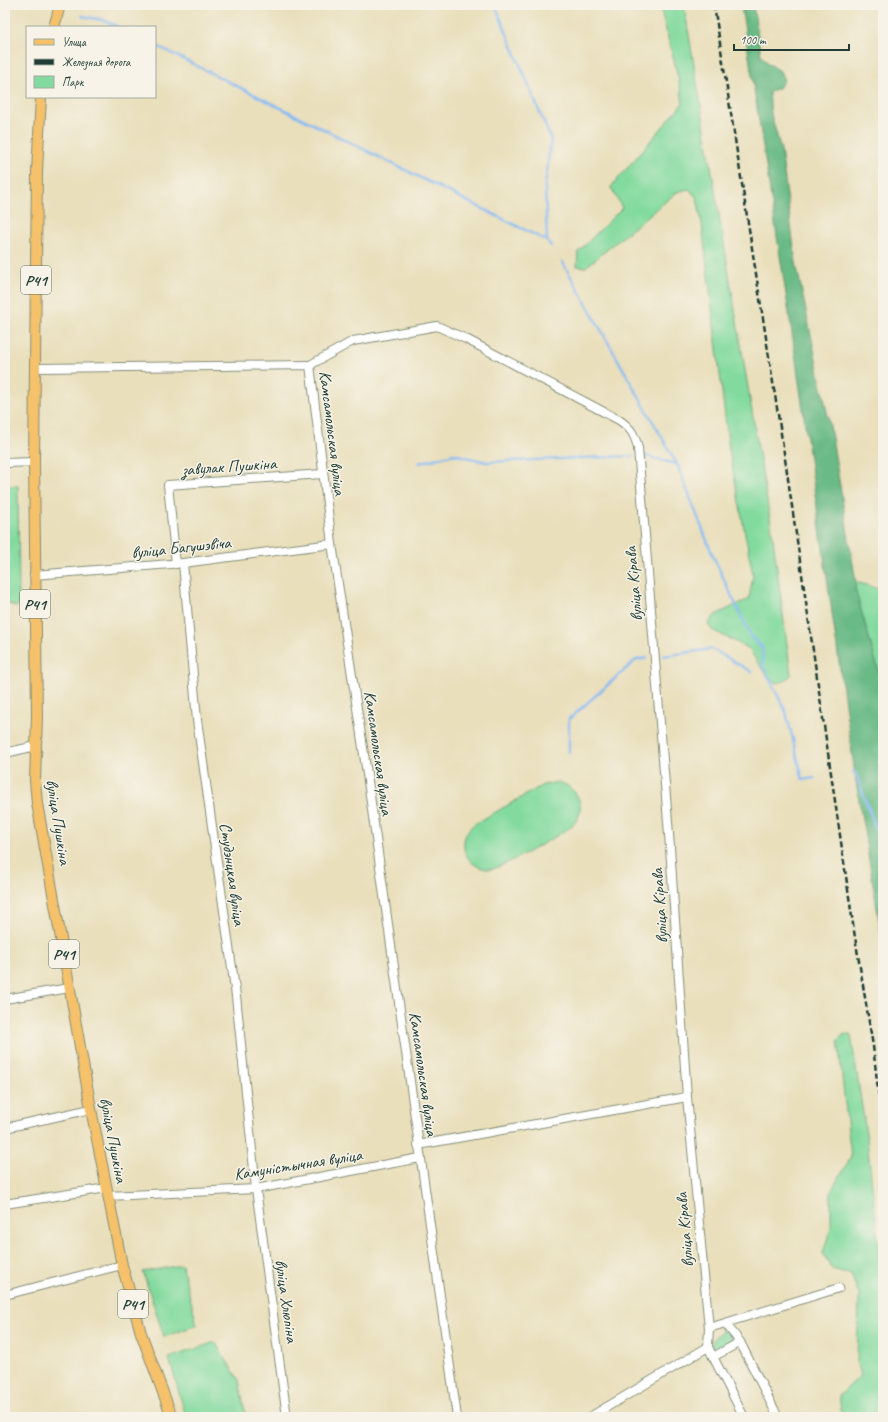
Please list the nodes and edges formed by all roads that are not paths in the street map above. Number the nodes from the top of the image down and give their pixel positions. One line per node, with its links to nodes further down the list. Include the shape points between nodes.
1 (60, 5): 2 (main road)
2 (54, 26)
3 (41, 98): 5 (main road, вуліца Пушкіна / Р41, via 37,164)
4 (310, 365): 5 (street, Камсамольская вуліца); 8 (street, Камсамольская вуліца); 16 (street, вуліца Кірава, via 352,341 437,326 489,351 629,427 635,436 669,839)
5 (36, 368): 6 (main road, вуліца Пушкіна / Р41)
6 (34, 462): 7 (street); 11 (main road, вуліца Пушкіна / Р41)
7 (5, 463)
8 (322, 474): 9 (street, Камсамольская вуліца); 10 (street, завулак Пушкіна, via 168,485)
9 (332, 544): 10 (street, вуліца Багушэвіча); 19 (street, Камсамольская вуліца, via 367,774)
10 (179, 564): 11 (street, вуліца Багушэвіча); 21 (street, Студэнцкая вуліца, via 197,720 236,996)
11 (34, 575): 12 (main road, вуліца Пушкіна / Р41)
12 (36, 746): 13 (street); 14 (main road, вуліца Пушкіна / Р41, via 37,803)
13 (5, 753)
14 (69, 988): 15 (street); 17 (main road, вуліца Пушкіна / Р41)
15 (5, 999)
16 (687, 1097): 19 (street); 28 (street, вуліца Кірава)
17 (91, 1109): 18 (street); 22 (main road, вуліца Пушкіна / Р41)
18 (5, 1128)
19 (418, 1145): 20 (street, Камсамольская вуліца)
20 (420, 1158): 21 (street, Камуністычная вуліца); 34 (street, Камсамольская вуліца)
21 (256, 1189): 22 (street, Камуністычная вуліца); 33 (street, вуліца Хлюпіна)
22 (108, 1192): 23 (street, Камуністычная вуліца); 24 (main road, вуліца Пушкіна / Р41)
23 (5, 1204)
24 (122, 1265): 26 (street); 32 (main road, вуліца Пушкіна / Р41, via 141,1333)
25 (839, 1288): 27 (street)
26 (5, 1295)
27 (726, 1324): 28 (street); 29 (street)
28 (709, 1328): 30 (street, вуліца Кірава)
29 (740, 1342): 31 (street); 37 (street)
30 (708, 1347): 31 (street); 35 (street)
31 (713, 1356): 36 (street)
32 (172, 1417)
33 (287, 1417)
34 (457, 1417)
35 (590, 1417)
36 (744, 1417)
37 (778, 1417)

